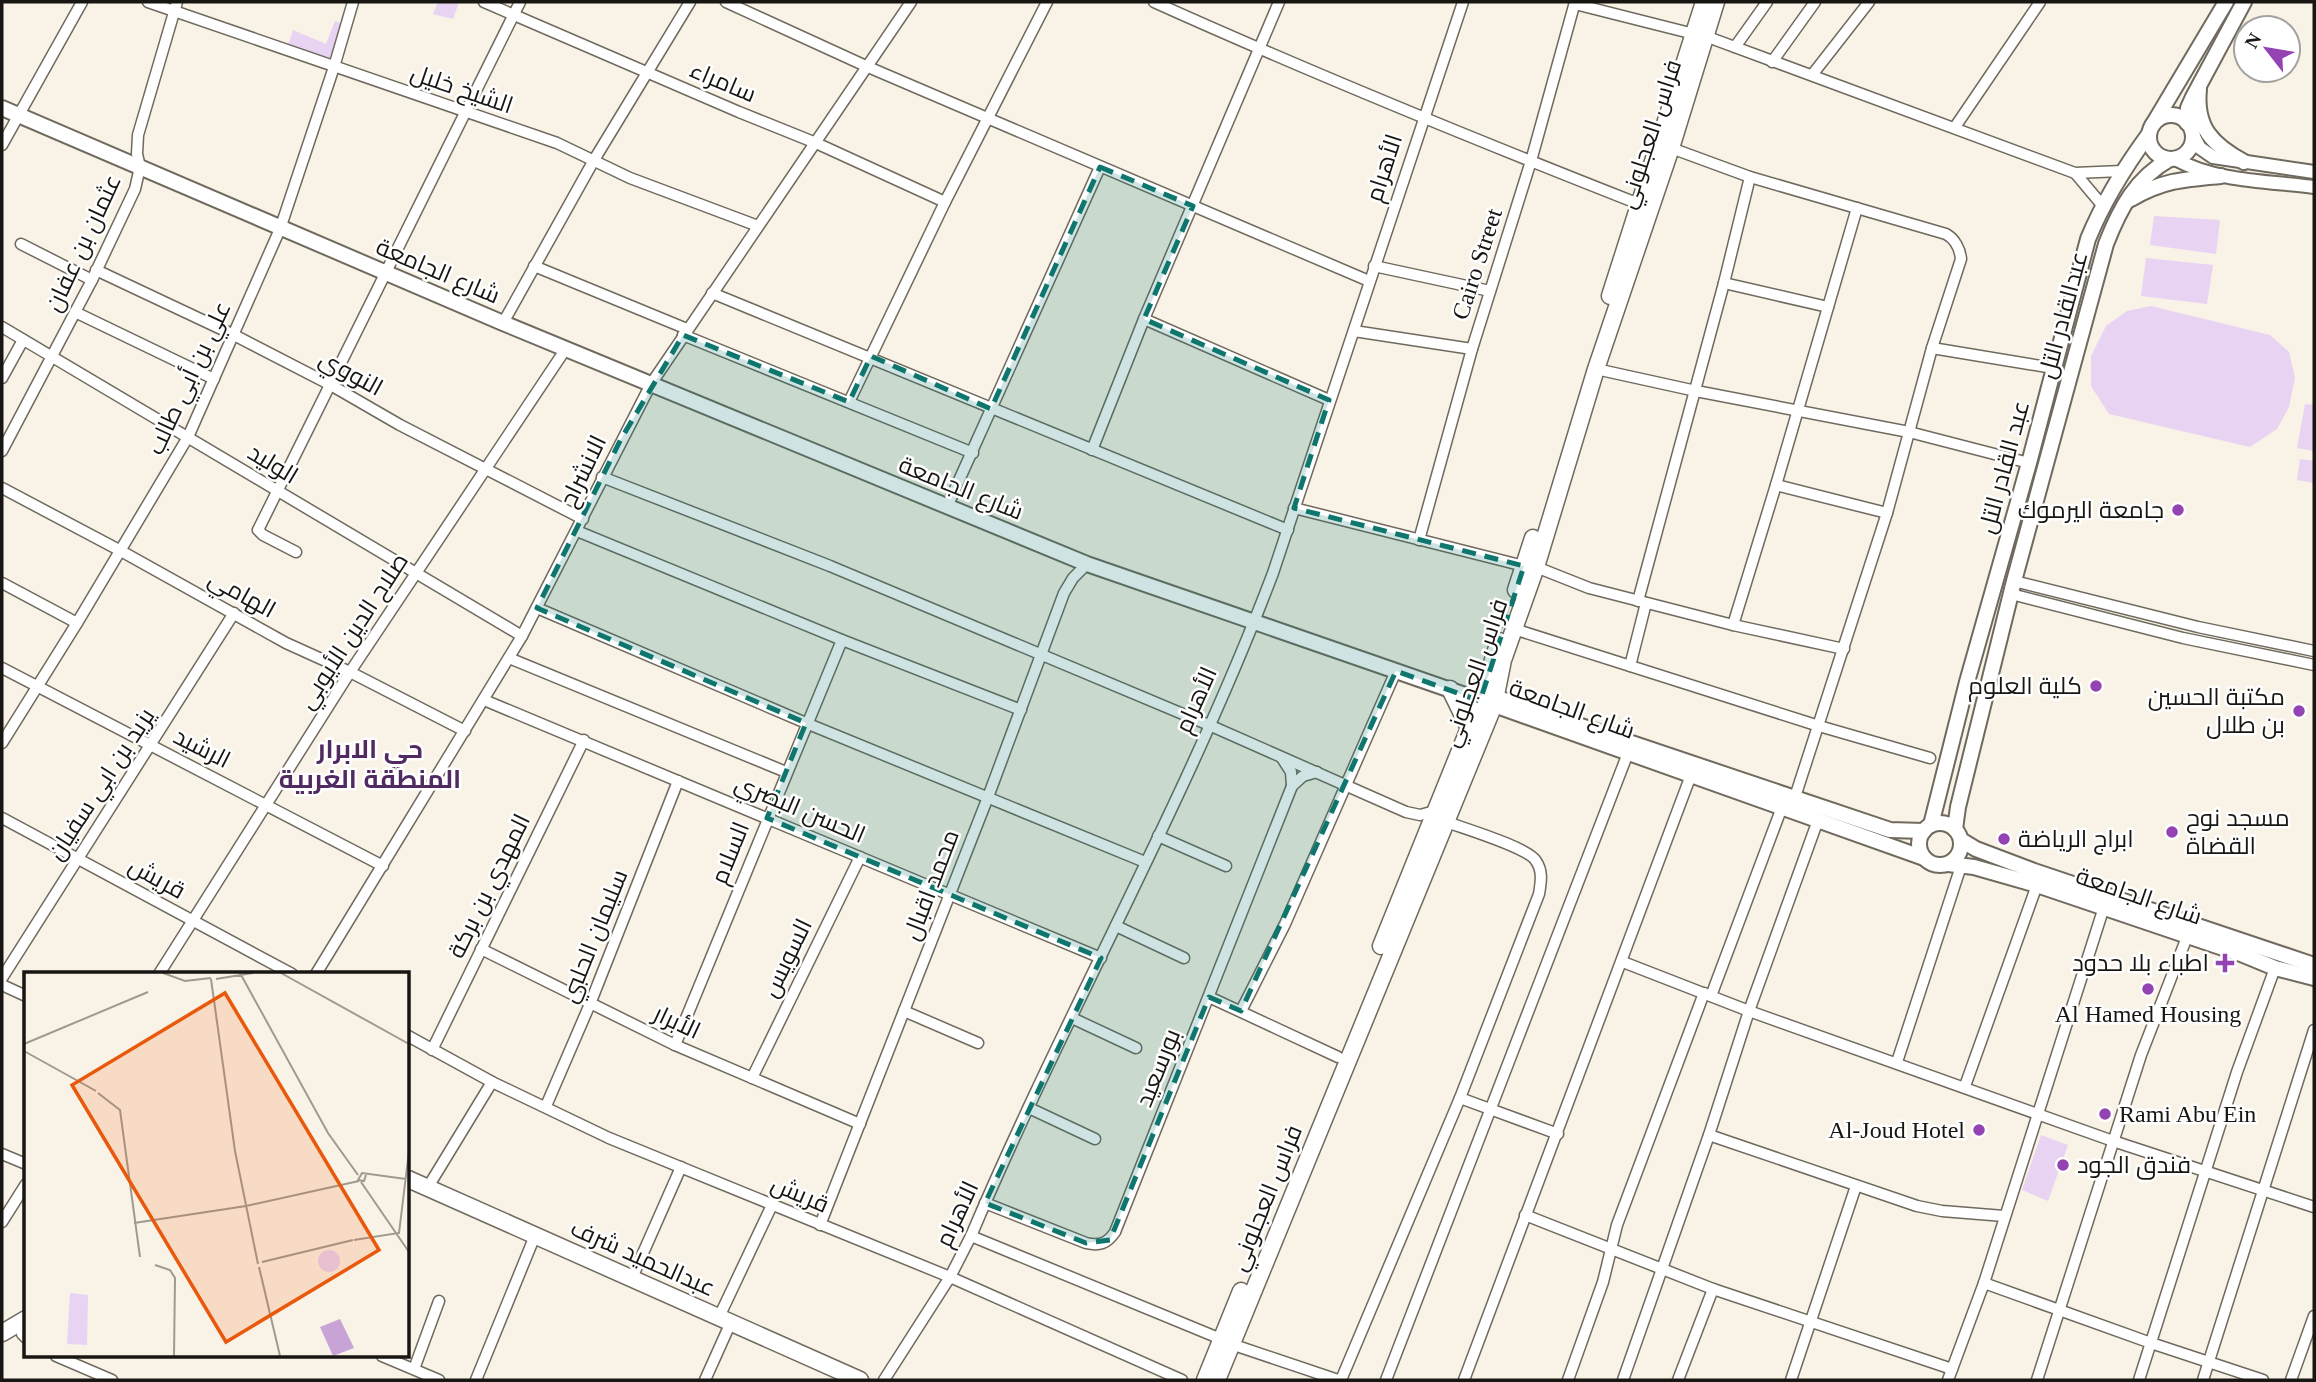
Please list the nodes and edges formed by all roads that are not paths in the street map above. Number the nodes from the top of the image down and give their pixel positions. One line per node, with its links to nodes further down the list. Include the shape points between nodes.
1 (82, 2): 35 (street)
2 (148, 2): 22 (street, الشيخ خليل)
3 (353, 2): 29 (street, علي بن أبي طالب)
4 (484, 2): 23 (street, سامراء)
5 (520, 2): 23 (street)
6 (690, 2): 30 (street)
7 (726, 2): 28 (street)
8 (911, 2): 28 (street, الانشراح)
9 (1047, 2): 36 (street)
10 (1154, 2): 26 (street)
11 (1279, 2): 26 (street)
12 (1463, 2): 37 (street, الأهرام)
13 (1704, 2): 24 (main road, فراس العجلوني)
14 (1716, 2): 24 (main road, فراس العجلوني)
15 (1767, 2): 25 (street)
16 (1815, 2): 27 (street)
17 (1869, 2): 31 (street)
18 (2040, 2): 38 (street)
19 (2226, 2): 40 (main road, عبد القادر التل)
20 (2244, 2): 32 (main road)
21 (1575, 3): 24 (street); 46 (street, Cairo Street)
22 (176, 6): 29 (street, الشيخ خليل); 48 (street, عثمان بن عفان, via 138,135)
23 (514, 14): 30 (street, سامراء); 34 (street)
24 (1699, 35): 25 (street); 43 (main road, فراس العجلوني); 58 (main road, فراس العجلوني)
25 (1735, 47): 27 (street)
26 (1259, 49): 37 (street); 60 (street)
27 (1772, 62): 31 (street)
28 (868, 66): 36 (street); 41 (street, الانشراح)
29 (334, 67): 34 (street, الشيخ خليل); 63 (street, علي بن أبي طالب)
30 (648, 71): 41 (street, سامراء); 45 (street)
31 (1812, 75): 38 (street)
32 (2201, 83): 39 (main road, via 2188,108); 47 (main road, via 2199,107 2208,134 2224,151)
33 (2, 108): 35 (main road, شارع الجامعة)
34 (464, 113): 45 (street, الشيخ خليل); 67 (street)
35 (19, 115): 42 (street); 48 (main road, شارع الجامعة)
36 (988, 118): 49 (street); 56 (street)
37 (1423, 118): 46 (street); 66 (street, الأهرام)
38 (1955, 127): 52 (street)
39 (2190, 129): 40 (main road, via 2176,116 2169,116 2162,117); 44 (main road, via 2189,150); 47 (street, via 2206,154)
40 (2151, 130): 44 (main road, via 2156,154); 50 (main road, عبد القادر التل)
41 (816, 142): 56 (street, سامراء); 62 (street, الانشراح)
42 (2, 145)
43 (1671, 148): 54 (street); 87 (main road, فراس العجلوني)
44 (2173, 159): 53 (street); 57 (main road, عبدالقادر التل, via 2148,173)
45 (594, 160): 62 (street, الشيخ خليل); 65 (street)
46 (1531, 162): 58 (street); 71 (street, Cairo Street)
47 (2244, 162): 51 (street)
48 (140, 167): 63 (main road, شارع الجامعة); 68 (street, عثمان بن عفان, via 135,189)
49 (1100, 167): 60 (street); 96 (street)
50 (2122, 171): 52 (street); 59 (main road, عبد القادر التل)
51 (2314, 172)
52 (2075, 173): 59 (street)
53 (2221, 176): 55 (street); 57 (main road, via 2166,182)
54 (1750, 177): 61 (street); 70 (street)
55 (2314, 187)
56 (945, 202): 86 (street)
57 (2124, 203): 122 (main road, عبدالقادر التل, via 2106,244)
58 (1639, 204): 119 (main road, فراس العجلوني)
59 (2102, 205): 88 (main road, عبد القادر التل, via 2088,239)
60 (1193, 206): 69 (street); 75 (street)
61 (1857, 208): 73 (street); 82 (street, via 1946,234 1960,250)
62 (758, 226): 72 (street, الانشراح)
63 (280, 229): 67 (main road, شارع الجامعة); 80 (street, علي بن أبي طالب)
64 (21, 244): 68 (street, النووي)
65 (534, 266): 76 (street); 79 (street)
66 (1374, 266): 69 (street, الأهرام); 71 (street)
67 (386, 273): 76 (main road, شارع الجامعة); 91 (street)
68 (94, 275): 74 (street, عثمان بن عفان); 80 (street, النووي)
69 (1369, 281): 78 (street, الأهرام)
70 (1724, 283): 73 (street); 93 (street)
71 (1490, 291): 83 (street, Cairo Street)
72 (712, 293): 79 (street, الانشراح); 86 (street)
73 (1828, 307): 97 (street)
74 (75, 312): 85 (street, عثمان بن عفان); 90 (street)
75 (1144, 319): 94 (street); 100 (street)
76 (503, 323): 84 (main road, شارع الجامعة)
77 (2, 327): 81 (street, الوليد)
78 (1354, 331): 83 (street); 94 (street, الأهرام)
79 (685, 332): 92 (street, الانشراح); 95 (street)
80 (234, 334): 90 (street, علي بن أبي طالب); 91 (street, النووي)
81 (23, 340): 85 (street, الوليد); 89 (street)
82 (1932, 348): 88 (street); 98 (street)
83 (1472, 349): 115 (street, Cairo Street)
84 (565, 350): 92 (main road, شارع الجامعة); 104 (street, صلاح الدين الأيوبي)
85 (51, 356): 99 (street, الوليد); 101 (street, عثمان بن عفان)
86 (871, 356): 95 (street); 96 (street)
87 (1596, 369): 93 (street); 119 (main road, فراس العجلوني)
88 (2053, 369): 103 (main road, عبد القادر التل)
89 (2, 378)
90 (214, 379): 99 (street, علي بن أبي طالب)
91 (329, 384): 104 (street, النووي); 108 (street)
92 (651, 384): 105 (street, الانشراح); 109 (main road, شارع الجامعة)
93 (1696, 391): 97 (street); 123 (street)
94 (1329, 400): 110 (street, الأهرام)
95 (849, 402): 102 (street)
96 (991, 409): 100 (street); 102 (street)
97 (1798, 411): 98 (street); 106 (street)
98 (1909, 432): 103 (street); 111 (street)
99 (188, 437): 108 (street, الوليد); 116 (street, علي بن أبي طالب)
100 (1092, 450): 113 (street)
101 (2, 451)
102 (972, 453): 109 (street)
103 (2029, 463): 173 (main road, عبد القادر التل)
104 (486, 468): 112 (street, النووي); 120 (street, صلاح الدين الأيوبي)
105 (602, 477): 112 (street, الانشراح); 136 (street, via 830,566)
106 (1776, 485): 111 (street); 128 (street)
107 (2, 488): 116 (street, الهامي)
108 (277, 491): 117 (street, via 258,530); 120 (street, الوليد)
109 (947, 507): 118 (main road, شارع الجامعة)
110 (1294, 508): 113 (street, الأهرام); 115 (street)
111 (1887, 513): 134 (street)
112 (583, 519): 114 (street, الانشراح)
113 (1288, 530): 127 (street, الأهرام)
114 (577, 531): 124 (street, الانشراح); 132 (street)
115 (1419, 540): 119 (street)
116 (121, 551): 125 (street, الهامي); 126 (street, علي بن أبي طالب)
117 (296, 552)
118 (1087, 564): 127 (main road, شارع الجامعة); 136 (street, محمد اقبال, via 1068,584)
119 (1530, 566): 123 (street, via 1589,589); 130 (main road, فراس العجلوني); 145 (main road, فراس العجلوني)
120 (415, 573): 131 (street, الوليد); 142 (street, صلاح الدين الأيوبي)
121 (2, 583): 126 (street)
122 (2012, 587): 129 (street); 133 (street); 174 (main road, عبدالقادر التل, via 1958,807)
123 (1642, 602): 128 (street); 139 (street)
124 (537, 608): 131 (street, الانشراح); 148 (street)
125 (234, 613): 142 (street, الهامي); 155 (street, يزيد بن ابي سفيان)
126 (77, 623): 143 (street, علي بن أبي طالب)
127 (1254, 624): 141 (main road, شارع الجامعة); 149 (street, الأهرام)
128 (1733, 625): 134 (street)
129 (2198, 627): 133 (street); 135 (street)
130 (1514, 629): 139 (street); 145 (main road, فراس العجلوني)
131 (522, 636): 137 (street, الانشراح)
132 (842, 640): 147 (street); 148 (street, السلام)
133 (2195, 640): 138 (street)
134 (1844, 649): 150 (street)
135 (2314, 651)
136 (1040, 656): 147 (street, محمد اقبال); 149 (street)
137 (509, 658): 146 (street, الانشراح); 159 (street)
138 (2314, 665)
139 (1630, 666): 150 (street)
140 (2, 668): 143 (street, الرشيد)
141 (1396, 671): 144 (main road, شارع الجامعة); 164 (street)
142 (350, 672): 152 (street, الهامي); 167 (street, صلاح الدين الأيوبي)
143 (38, 687): 154 (street, علي بن أبي طالب); 155 (street, الرشيد)
144 (1450, 690): 145 (main road, شارع الجامعة); 151 (main road)
145 (1488, 698): 151 (main road, فراس العجلوني); 156 (main road, شارع الجامعة); 166 (main road, شارع الجامعة); 169 (main road, فراس العجلوني)
146 (484, 700): 152 (street, الانشراح); 153 (street, الحسن البصري)
147 (1021, 710): 165 (street, محمد اقبال)
148 (806, 723): 159 (street, السلام); 165 (street)
149 (1209, 724): 157 (street); 175 (street, الأهرام)
150 (1819, 726): 158 (street); 166 (street)
151 (1469, 729): 169 (main road, فراس العجلوني)
152 (465, 731): 181 (street, الانشراح)
153 (584, 740): 162 (street, الحسن البصري); 189 (street, المهدي بن بركة)
154 (2, 743)
155 (151, 745): 167 (street, الرشيد); 178 (street, يزيد بن ابي سفيان)
156 (1628, 753): 161 (main road, شارع الجامعة); 223 (street)
157 (1278, 754): 160 (street); 163 (street, via 1288,765)
158 (1930, 758)
159 (786, 772): 171 (street, السلام)
160 (1317, 772): 163 (street); 164 (street)
161 (1691, 775): 168 (main road, شارع الجامعة); 192 (street)
162 (678, 781): 171 (street, الحسن البصري); 204 (street, سليمان الحلبي)
163 (1292, 786): 203 (street, بورسعيد)
164 (1345, 786): 169 (street, via 1406,812); 207 (street)
165 (988, 797): 179 (street); 184 (street, محمد اقبال)
166 (1794, 797): 173 (main road, شارع الجامعة, via 1890,830)
167 (266, 805): 181 (street, الرشيد); 186 (street, صلاح الدين الأيوبي)
168 (1782, 807): 172 (main road, شارع الجامعة); 202 (street)
169 (1439, 816): 215 (main road, فراس العجلوني); 220 (street, via 1528,853 1538,864 1541,882); 262 (main road, فراس العجلوني)
170 (2, 818): 178 (street, قريش)
171 (768, 818): 176 (street, الحسن البصري); 212 (street, السلام)
172 (1818, 820): 177 (main road, شارع الجامعة); 205 (street)
173 (1928, 828): 174 (main road, via 1944,823); 177 (main road, via 1919,847)
174 (1958, 834): 180 (main road, via 1959,855); 193 (main road, شارع الجامعة, via 1976,849 2034,871)
175 (1158, 836): 179 (street, الأهرام); 182 (street)
176 (860, 858): 184 (street, الحسن البصري); 217 (street, السويس)
177 (1924, 858): 180 (main road, via 1935,865)
178 (78, 859): 186 (street, قريش); 198 (street, يزيد بن ابي سفيان)
179 (1145, 862): 187 (street, الأهرام)
180 (1954, 865): 183 (main road, شارع الجامعة); 216 (street)
181 (383, 866): 197 (street, الانشراح)
182 (1226, 866)
183 (2037, 886): 185 (main road, شارع الجامعة); 219 (street)
184 (950, 894): 190 (street, الحسن البصري); 206 (street, محمد اقبال)
185 (2104, 907): 188 (main road, شارع الجامعة); 224 (street)
186 (192, 922): 195 (street, صلاح الدين الأيوبي); 196 (street, قريش)
187 (1116, 926): 190 (street, الأهرام); 191 (street)
188 (2187, 937): 194 (main road, شارع الجامعة); 229 (street)
189 (481, 949): 204 (street, الأبرار); 214 (street, المهدي بن بركة)
190 (1101, 958): 208 (street, الأهرام)
191 (1184, 958)
192 (1623, 962): 202 (street); 226 (street)
193 (2314, 964)
194 (2275, 968): 199 (main road, شارع الجامعة); 233 (street)
195 (160, 972)
196 (288, 972)
197 (317, 972)
198 (2, 978)
199 (2314, 978)
200 (2, 985): 201 (street)
201 (24, 995)
202 (1707, 995): 205 (street); 249 (street, via 1617,1225)
203 (1209, 997): 207 (street); 240 (street, بورسعيد, via 1110,1240 1101,1245 1086,1243)
204 (590, 1004): 212 (street, الأبرار); 221 (street, سليمان الحلبي)
205 (1749, 1010): 216 (street); 227 (street)
206 (904, 1011): 211 (street); 225 (street, محمد اقبال)
207 (1241, 1011): 215 (street)
208 (1072, 1018): 213 (street); 222 (street, الأهرام)
209 (2314, 1030): 239 (street)
210 (410, 1037): 214 (street, قريش)
211 (978, 1043)
212 (675, 1045): 217 (street, الأبرار)
213 (1136, 1048)
214 (432, 1050): 218 (street, قريش)
215 (1338, 1057): 262 (main road, فراس العجلوني)
216 (1897, 1062): 219 (street)
217 (752, 1078): 225 (street, الأبرار)
218 (492, 1082): 221 (street, قريش); 237 (street)
219 (1965, 1086): 224 (street)
220 (1460, 1098): 223 (street); 280 (street)
221 (546, 1106): 232 (street, قريش)
222 (1030, 1108): 228 (street); 240 (street, الأهرام)
223 (1491, 1109): 226 (street); 281 (street)
224 (2037, 1113): 229 (street); 244 (street)
225 (860, 1124): 246 (street, محمد اقبال)
226 (1558, 1135): 243 (street)
227 (1709, 1135): 235 (street); 250 (street)
228 (1095, 1139)
229 (2113, 1141): 233 (street); 256 (street)
230 (2, 1154): 231 (street)
231 (24, 1163)
232 (681, 1167): 241 (street, قريش); 252 (street)
233 (2206, 1171): 239 (street); 263 (street)
234 (410, 1180): 237 (main road, عبدالحميد شرف)
235 (1856, 1186): 244 (street, via 1942,1211); 258 (street)
236 (24, 1187): 245 (street)
237 (428, 1187): 252 (main road, عبدالحميد شرف)
238 (410, 1188): 248 (main road, عبدالحميد شرف)
239 (2264, 1190): 242 (street); 266 (street)
240 (985, 1203): 247 (street, الأهرام)
241 (772, 1205): 246 (street, قريش); 259 (street)
242 (2314, 1207)
243 (1525, 1215): 249 (street); 282 (street)
244 (2004, 1216): 253 (street)
245 (2, 1222)
246 (820, 1225): 251 (street, قريش)
247 (971, 1236): 251 (street, الأهرام); 262 (street)
248 (532, 1243): 259 (main road, عبدالحميد شرف); 272 (street)
249 (1612, 1251): 250 (street); 283 (street)
250 (1663, 1270): 254 (street); 284 (street)
251 (950, 1277): 269 (street, قريش); 276 (street, الأهرام)
252 (632, 1278): 259 (main road, عبدالحميد شرف)
253 (1984, 1283): 256 (street); 268 (street)
254 (1713, 1289): 258 (street); 285 (street)
255 (439, 1301): 267 (street)
256 (2059, 1310): 263 (street); 288 (street)
257 (2314, 1316): 292 (street)
258 (1811, 1323): 268 (street); 286 (street)
259 (723, 1324): 273 (street); 274 (main road, عبدالحميد شرف); 275 (main road, عبدالحميد شرف)
260 (24, 1331): 261 (main road)
261 (2, 1335)
262 (1226, 1341): 278 (main road, فراس العجلوني); 279 (main road, فراس العجلوني); 280 (street)
263 (2151, 1343): 266 (street); 289 (street)
264 (60, 1358): 270 (street)
265 (387, 1358): 267 (street)
266 (2208, 1363): 290 (street); 291 (street)
267 (414, 1369): 271 (street)
268 (1952, 1369): 287 (street)
269 (1167, 1378): 277 (street, قريش)
270 (112, 1380)
271 (439, 1380)
272 (476, 1380)
273 (705, 1380)
274 (836, 1380)
275 (860, 1380)
276 (884, 1380)
277 (1182, 1380)
278 (1205, 1380)
279 (1217, 1380)
280 (1340, 1380)
281 (1386, 1380)
282 (1464, 1380)
283 (1568, 1380)
284 (1623, 1380)
285 (1678, 1380)
286 (1791, 1380)
287 (1948, 1380)
288 (2037, 1380)
289 (2139, 1380)
290 (2203, 1380)
291 (2263, 1380)
292 (2291, 1380)

